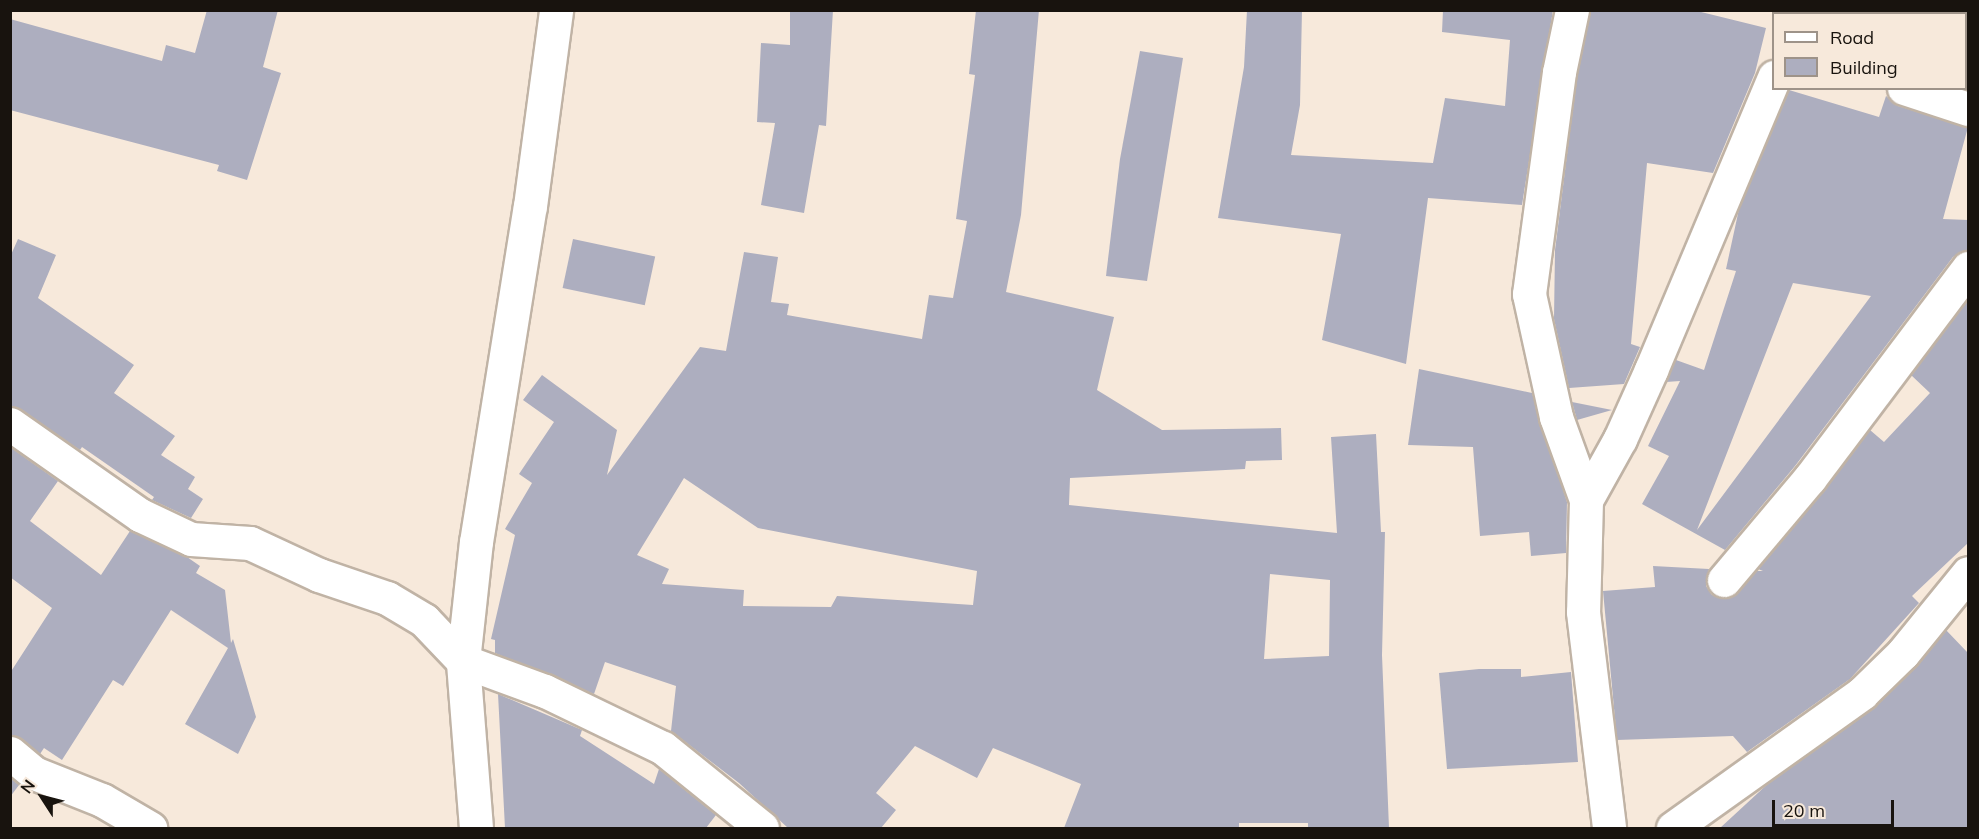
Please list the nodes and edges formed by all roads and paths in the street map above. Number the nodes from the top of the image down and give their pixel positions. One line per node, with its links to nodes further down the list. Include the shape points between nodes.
1 (545, 10): 4 (street)
2 (556, 10): 4 (street)
3 (1572, 10): 10 (street, via 1559,72 1529,294 1556,417)
4 (549, 67): 13 (street, via 476,542)
5 (1772, 79): 10 (street, via 1651,370 1620,439)
6 (1910, 90): 7 (street)
7 (1968, 109)
8 (1968, 268): 12 (street, via 1810,478)
9 (10, 424): 13 (street, via 140,515 191,539 250,543 319,575 387,598 424,620)
10 (1586, 500): 18 (street, via 1582,612)
11 (1968, 573): 19 (street, via 1904,652 1862,693)
12 (1724, 580)
13 (463, 661): 16 (street); 17 (street, via 545,691 663,748)
14 (10, 753): 15 (street, via 34,772 102,800)
15 (150, 828)
16 (476, 828)
17 (762, 828)
18 (1609, 828)
19 (1673, 828)

